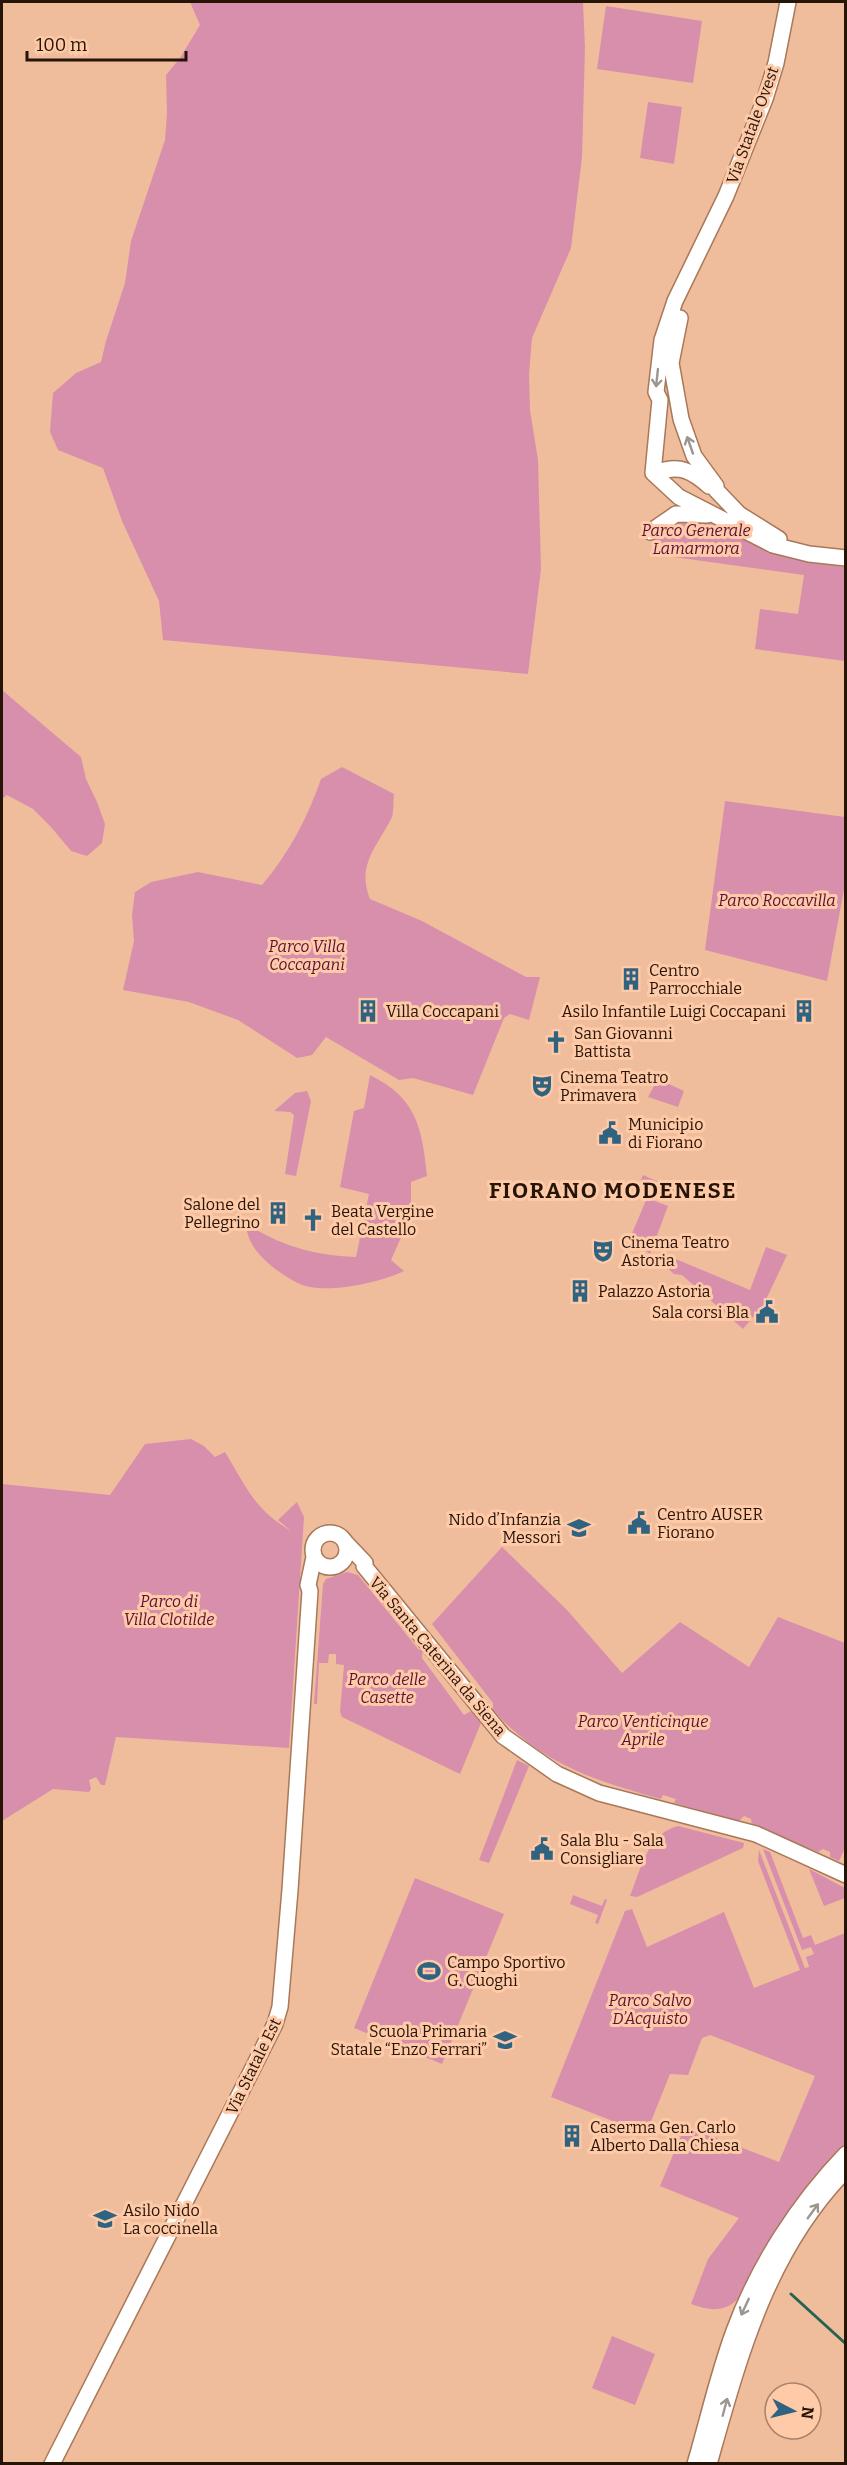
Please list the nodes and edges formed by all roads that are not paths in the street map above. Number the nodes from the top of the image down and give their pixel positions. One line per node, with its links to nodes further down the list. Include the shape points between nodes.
1 (788, 2): 2 (street, Via Statale Ovest, via 765,99)
2 (704, 245): 3 (street, Via Statale Ovest, one-way to 3, via 700,246 675,301 660,351 653,473); 4 (street, Via Statale Ovest, one-way to 2, via 694,456 681,419 671,363 674,337)
3 (658, 474): 4 (street, via 678,469 693,473); 5 (street, via 679,497)
4 (716, 490): 7 (street, via 739,514)
5 (710, 515): 6 (street, via 676,514); 7 (street, via 773,545)
6 (650, 532)
7 (785, 546): 8 (street, via 809,554)
8 (846, 558)
9 (346, 1544): 10 (street); 11 (street, Via Statale Est, via 338,1534 322,1533 314,1540 312,1549); 12 (street, Via Santa Caterina da Siena)
10 (344, 1560): 11 (street, via 332,1567); 12 (street, Via Santa Caterina da Siena)
11 (319, 1562): 16 (street, Via Statale Est, via 308,1585 312,1588 279,2010)
12 (364, 1566): 13 (street, Via Santa Caterina da Siena, via 503,1736 557,1774 599,1793 756,1834)
13 (846, 1875)
14 (846, 2154): 17 (street, one-way to 17, via 801,2206 760,2276 734,2331)
15 (846, 2170): 18 (street, one-way to 15, via 746,2337 768,2283 811,2213)
16 (52, 2463)
17 (695, 2463)
18 (709, 2463)

